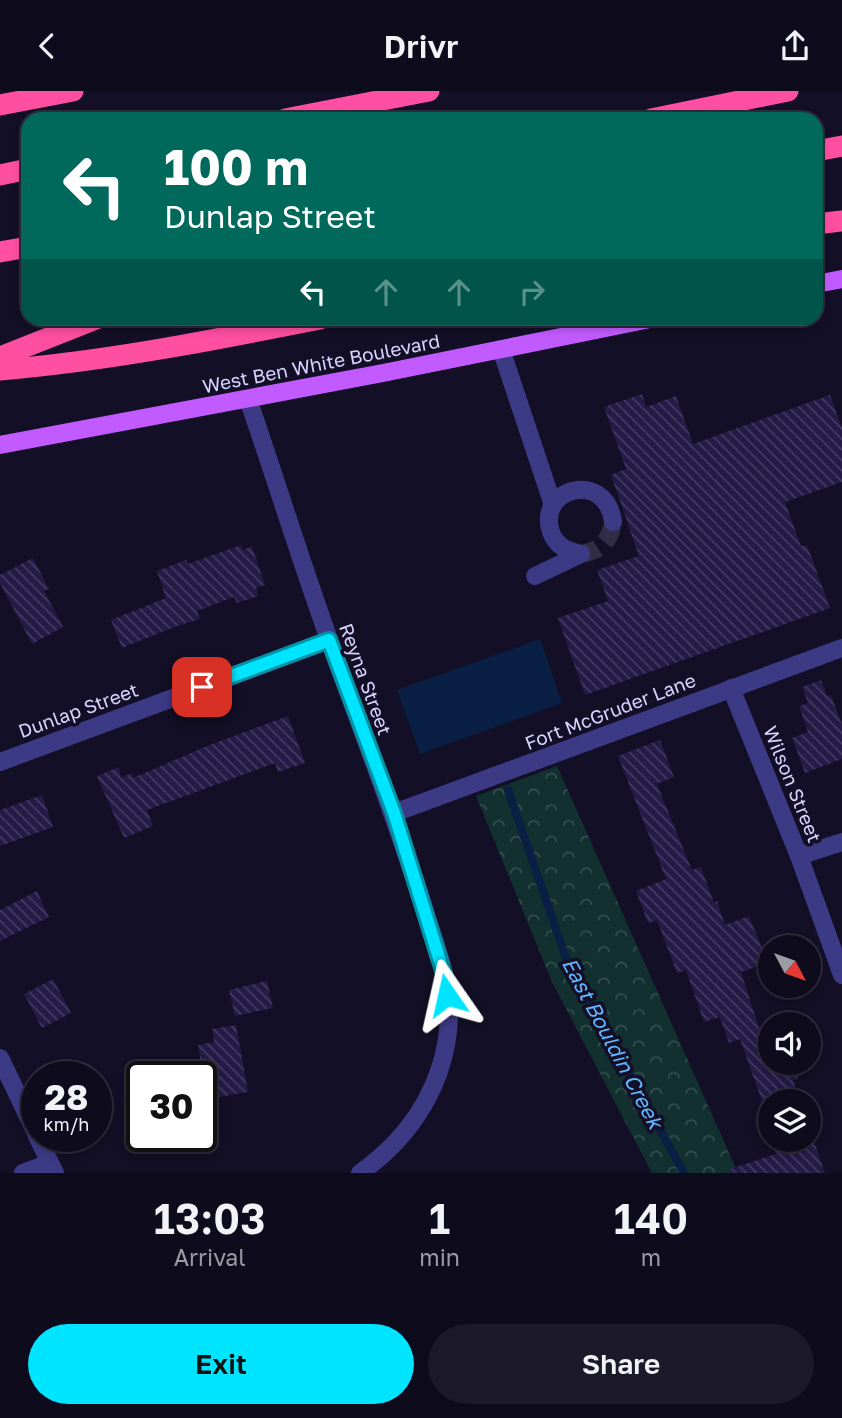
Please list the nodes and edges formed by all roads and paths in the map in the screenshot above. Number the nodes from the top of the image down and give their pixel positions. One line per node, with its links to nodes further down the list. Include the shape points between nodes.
1 (73, 91): 4 (highway)
2 (429, 91): 5 (highway)
3 (788, 91): 6 (highway)
4 (0, 105)
5 (321, 112)
6 (685, 112)
7 (842, 146): 8 (highway)
8 (823, 150)
9 (21, 170): 10 (highway)
10 (0, 175)
11 (842, 221): 12 (highway)
12 (823, 223)
13 (21, 248): 14 (highway)
14 (0, 252)
15 (841, 281): 16 (main road)
16 (823, 283)
17 (78, 326): 21 (highway)
18 (284, 326): 22 (highway)
19 (615, 326): 20 (main road, West Ben White Boulevard)
20 (501, 349): 23 (main road, West Ben White Boulevard); 25 (street)
21 (0, 357)
22 (0, 370)
23 (247, 399): 24 (main road, West Ben White Boulevard); 28 (street, Reyna Street)
24 (0, 445)
25 (553, 505): 26 (street, via 570,491 592,491 608,503); 27 (street, via 549,516 553,538 570,552 581,554)
26 (614, 522)
27 (535, 576)
28 (329, 640): 31 (street, Dunlap Street); 32 (street, Reyna Street)
29 (842, 648): 30 (street, Fort McGruder Lane)
30 (732, 688): 32 (street, Fort McGruder Lane); 34 (street, Wilson Street)
31 (0, 762)
32 (394, 813): 41 (street, Reyna Street, via 444,974 449,1016 445,1053 415,1121)
33 (842, 842): 34 (street)
34 (799, 856): 35 (street, Wilson Street)
35 (842, 975)
36 (0, 1058): 37 (street)
37 (21, 1102)
38 (44, 1152): 39 (street)
39 (52, 1168): 40 (street)
40 (23, 1173)
41 (360, 1173)

